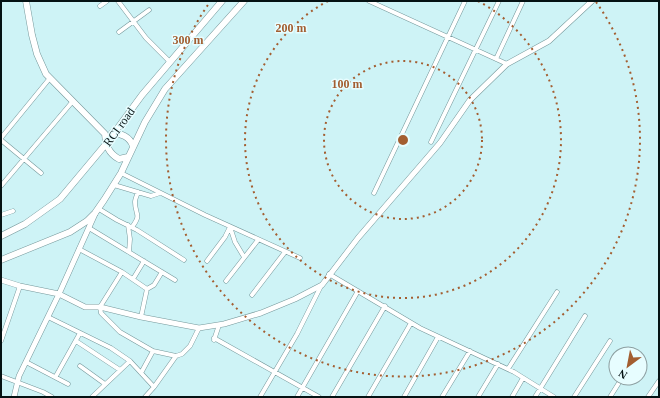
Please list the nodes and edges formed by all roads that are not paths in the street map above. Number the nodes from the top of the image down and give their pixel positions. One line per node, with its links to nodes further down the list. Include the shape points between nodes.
1 (26, 1): 20 (main road, via 37,54)
2 (107, 1): 11 (street)
3 (118, 1): 13 (street)
4 (222, 1): 18 (main road, RCI road)
5 (244, 1): 27 (main road, via 165,89)
6 (369, 1): 15 (street)
7 (465, 1): 15 (street)
8 (499, 1): 16 (street)
9 (523, 1): 17 (street)
10 (592, 1): 19 (street, via 549,41)
11 (100, 6)
12 (149, 10): 13 (street)
13 (134, 21): 14 (street); 18 (street, via 146,38)
14 (119, 32)
15 (448, 37): 16 (street); 36 (street)
16 (476, 50): 17 (street); 25 (street)
17 (496, 59): 19 (street)
18 (170, 62): 22 (main road, RCI road)
19 (507, 64): 56 (street, via 470,100 440,143)
20 (50, 78): 21 (main road); 24 (street)
21 (74, 101): 23 (main road); 29 (street)
22 (114, 133): 23 (main road); 26 (main road, RCI road); 27 (main road, via 130,139)
23 (105, 134): 26 (main road)
24 (1, 139): 29 (street)
25 (431, 142)
26 (106, 144): 28 (main road, via 114,156); 43 (main road, RCI road, via 60,199 25,224)
27 (133, 146): 28 (main road)
28 (128, 157): 31 (main road)
29 (24, 159): 30 (street); 33 (street)
30 (41, 173)
31 (121, 173): 32 (main road); 35 (street)
32 (114, 185): 34 (street); 38 (main road)
33 (1, 186)
34 (138, 192): 35 (street, via 151,196); 40 (street, via 135,201 137,221)
35 (160, 193): 41 (street)
36 (374, 193)
37 (13, 211): 39 (street)
38 (97, 211): 40 (street); 42 (street); 50 (main road, via 70,232)
39 (1, 215)
40 (130, 226): 46 (street); 51 (street)
41 (230, 227): 44 (street); 48 (street); 53 (street)
42 (89, 228): 45 (street); 46 (street)
43 (1, 236)
44 (258, 240): 47 (street); 48 (street)
45 (80, 249): 54 (street); 66 (street)
46 (129, 252): 52 (street)
47 (285, 252): 49 (street); 67 (street)
48 (244, 257): 60 (street)
49 (300, 258)
50 (1, 260)
51 (184, 260)
52 (144, 261): 55 (street); 57 (street)
53 (207, 261)
54 (122, 272): 57 (street); 69 (street)
55 (162, 272): 59 (street); 63 (street, via 154,285)
56 (329, 274): 61 (street); 64 (street)
57 (133, 279): 63 (street)
58 (1, 280): 62 (street)
59 (175, 280)
60 (226, 281)
61 (322, 285): 74 (street, via 268,310); 90 (street)
62 (20, 286): 66 (street); 80 (street)
63 (147, 289): 72 (street)
64 (358, 291): 68 (street); 101 (street)
65 (557, 292): 88 (street)
66 (59, 294): 69 (street, via 85,307); 71 (street)
67 (252, 295)
68 (385, 306): 73 (street); 110 (street)
69 (100, 307): 72 (street); 81 (street, via 101,313 120,332)
70 (585, 316): 102 (street)
71 (48, 317): 76 (street); 85 (street)
72 (141, 317): 75 (street)
73 (411, 323): 77 (street); 111 (street)
74 (219, 325): 75 (street); 90 (street, via 214,339)
75 (199, 328): 83 (street, via 190,346)
76 (80, 333): 78 (street); 84 (street)
77 (438, 337): 82 (street); 112 (street)
78 (76, 341): 89 (street); 93 (street)
79 (610, 341): 118 (street)
80 (1, 342)
81 (152, 351): 83 (street); 91 (street)
82 (470, 351): 86 (street); 113 (street)
83 (176, 356): 100 (street)
84 (130, 361): 89 (street); 91 (street)
85 (26, 362): 93 (street); 96 (street)
86 (498, 364): 88 (street); 114 (street)
87 (80, 366): 98 (street)
88 (508, 369): 94 (street)
89 (120, 370): 98 (street)
90 (275, 372): 101 (street); 107 (street)
91 (140, 373): 100 (street)
92 (1, 376): 96 (street)
93 (56, 376): 97 (street)
94 (523, 378): 102 (street); 115 (street)
95 (659, 381): 120 (street)
96 (18, 382): 103 (street); 104 (street)
97 (68, 384)
98 (105, 384): 105 (street)
99 (617, 386): 119 (street)
100 (154, 387): 106 (street)
101 (302, 387): 108 (street); 109 (street)
102 (540, 388): 116 (street); 117 (street)
103 (14, 397)
104 (52, 397)
105 (92, 397)
106 (145, 397)
107 (260, 397)
108 (297, 397)
109 (319, 397)
110 (332, 397)
111 (368, 397)
112 (404, 397)
113 (442, 397)
114 (478, 397)
115 (512, 397)
116 (535, 397)
117 (554, 397)
118 (574, 397)
119 (610, 397)
120 (648, 397)

